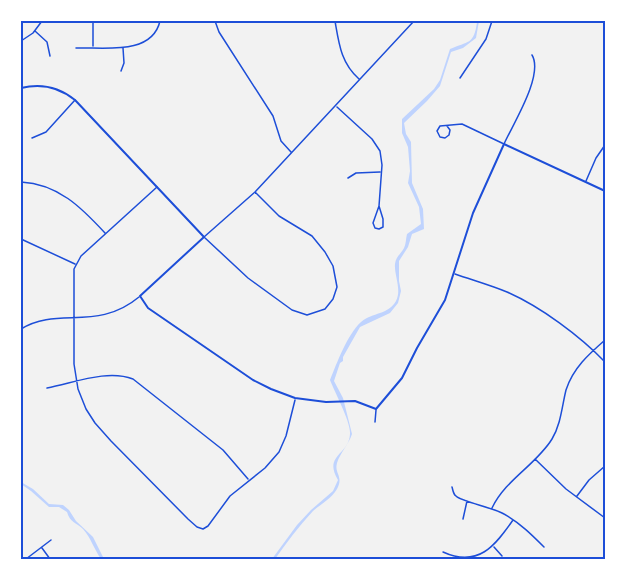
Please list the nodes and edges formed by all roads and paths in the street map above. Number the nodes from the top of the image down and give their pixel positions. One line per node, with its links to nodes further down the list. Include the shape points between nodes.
1 (42, 21): 8 (street)
2 (93, 21): 10 (street)
3 (160, 21): 11 (street, via 147,41)
4 (215, 21): 25 (street, via 273,116 282,142)
5 (335, 21): 17 (street, via 344,61)
6 (414, 21): 17 (street)
7 (492, 21): 16 (street, via 486,39)
8 (35, 31): 9 (street); 14 (street, via 47,42)
9 (21, 41)
10 (93, 47): 11 (street); 12 (street)
11 (123, 47): 15 (street)
12 (76, 48)
13 (532, 55): 23 (street, via 534,78)
14 (50, 56)
15 (121, 71)
16 (460, 78)
17 (359, 80): 20 (street)
18 (21, 88): 19 (street, via 50,87)
19 (75, 100): 22 (street, via 45,133); 30 (street)
20 (336, 106): 25 (street); 26 (street, via 376,144)
21 (447, 126): 21 (street, via 438,128 440,137 449,135); 23 (street, via 462,124)
22 (32, 138)
23 (504, 144): 29 (street); 38 (street, via 473,213)
24 (605, 145): 29 (street)
25 (292, 153): 32 (street)
26 (381, 172): 27 (street, via 356,173); 33 (street)
27 (348, 178)
28 (21, 182): 34 (street, via 52,189 69,198)
29 (585, 182): 31 (street)
30 (157, 187): 34 (street); 35 (street)
31 (605, 191)
32 (255, 192): 35 (street); 35 (street, via 279,216 312,236 326,252 337,287 326,309 305,315 289,309)
33 (379, 207): 33 (street, via 373,223 379,229 384,222)
34 (106, 233): 37 (street)
35 (204, 237): 39 (street)
36 (21, 239): 37 (street)
37 (76, 264): 40 (street)
38 (455, 274): 44 (street, via 515,296); 49 (street, via 446,300 404,375)
39 (140, 296): 40 (street, via 110,314); 48 (street, via 152,311 228,364 261,385)
40 (73, 319): 42 (street, via 42,321); 46 (street)
41 (21, 323): 42 (street)
42 (22, 328)
43 (605, 339): 44 (street)
44 (593, 350): 45 (street); 51 (street, via 573,375 556,431)
45 (605, 362)
46 (76, 382): 47 (street); 53 (street, via 111,375 136,380 228,454); 53 (street, via 86,409 102,431 201,529)
47 (47, 388)
48 (295, 398): 49 (street, via 359,402); 53 (street, via 281,449)
49 (376, 409): 50 (street)
50 (375, 422)
51 (535, 459): 55 (street); 57 (street, via 504,489)
52 (605, 466): 55 (street)
53 (249, 479)
54 (452, 488): 56 (street, via 455,496)
55 (576, 496): 58 (street)
56 (467, 500): 57 (street); 59 (street)
57 (492, 508): 60 (street)
58 (605, 518)
59 (463, 519)
60 (513, 520): 62 (street); 64 (street)
61 (51, 540): 63 (street)
62 (493, 546): 66 (street); 67 (street)
63 (42, 547): 68 (street); 69 (street)
64 (544, 548)
65 (444, 552): 67 (street)
66 (502, 556)
67 (467, 558)
68 (26, 559)
69 (50, 559)

